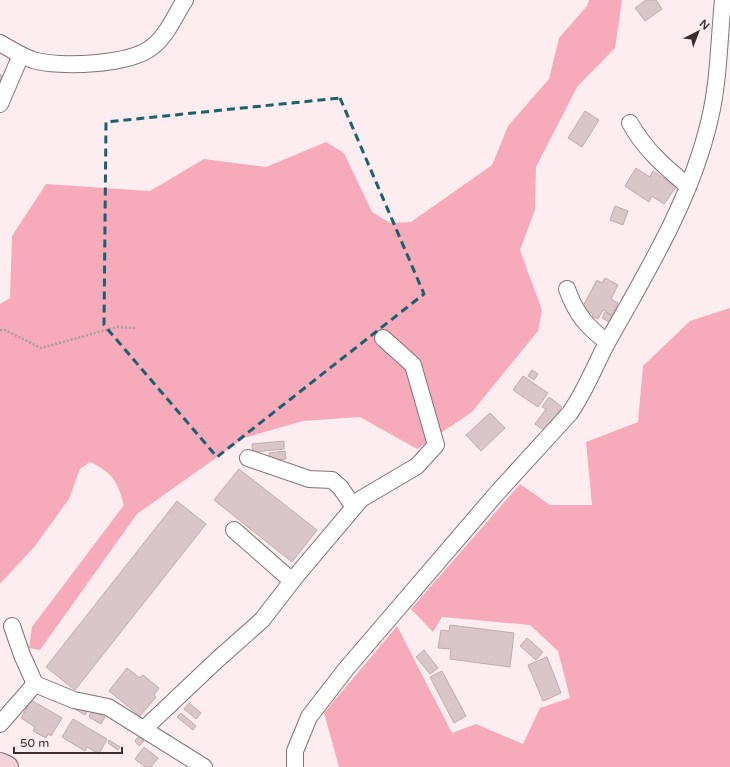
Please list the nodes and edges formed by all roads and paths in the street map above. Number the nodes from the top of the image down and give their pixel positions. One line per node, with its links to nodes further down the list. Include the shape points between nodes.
1 (185, 0): 4 (street, via 159,41 144,52 100,63 59,64 32,60)
2 (723, 0): 7 (street, via 710,117)
3 (0, 43): 4 (street)
4 (21, 55): 5 (street)
5 (0, 104)
6 (630, 123): 7 (street, via 640,141)
7 (688, 186): 12 (street, via 638,290)
8 (567, 289): 12 (street, via 574,309 590,328)
9 (136, 328): 10 (path, via 117,327 41,348 5,330)
10 (0, 330)
11 (383, 338): 14 (street, via 413,364 436,445 417,466 361,499)
12 (607, 342): 24 (street, via 588,383 570,413 497,493 346,669 309,717 295,750)
13 (248, 458): 14 (street, via 309,479 332,480)
14 (354, 507): 16 (street)
15 (234, 530): 16 (street)
16 (292, 581): 20 (street, via 262,620)
17 (12, 626): 18 (street)
18 (35, 684): 19 (street); 20 (street, via 74,700 108,707)
19 (0, 724)
20 (144, 729): 23 (street)
21 (0, 764): 22 (main road)
22 (7, 767)
23 (204, 767)
24 (295, 767)

